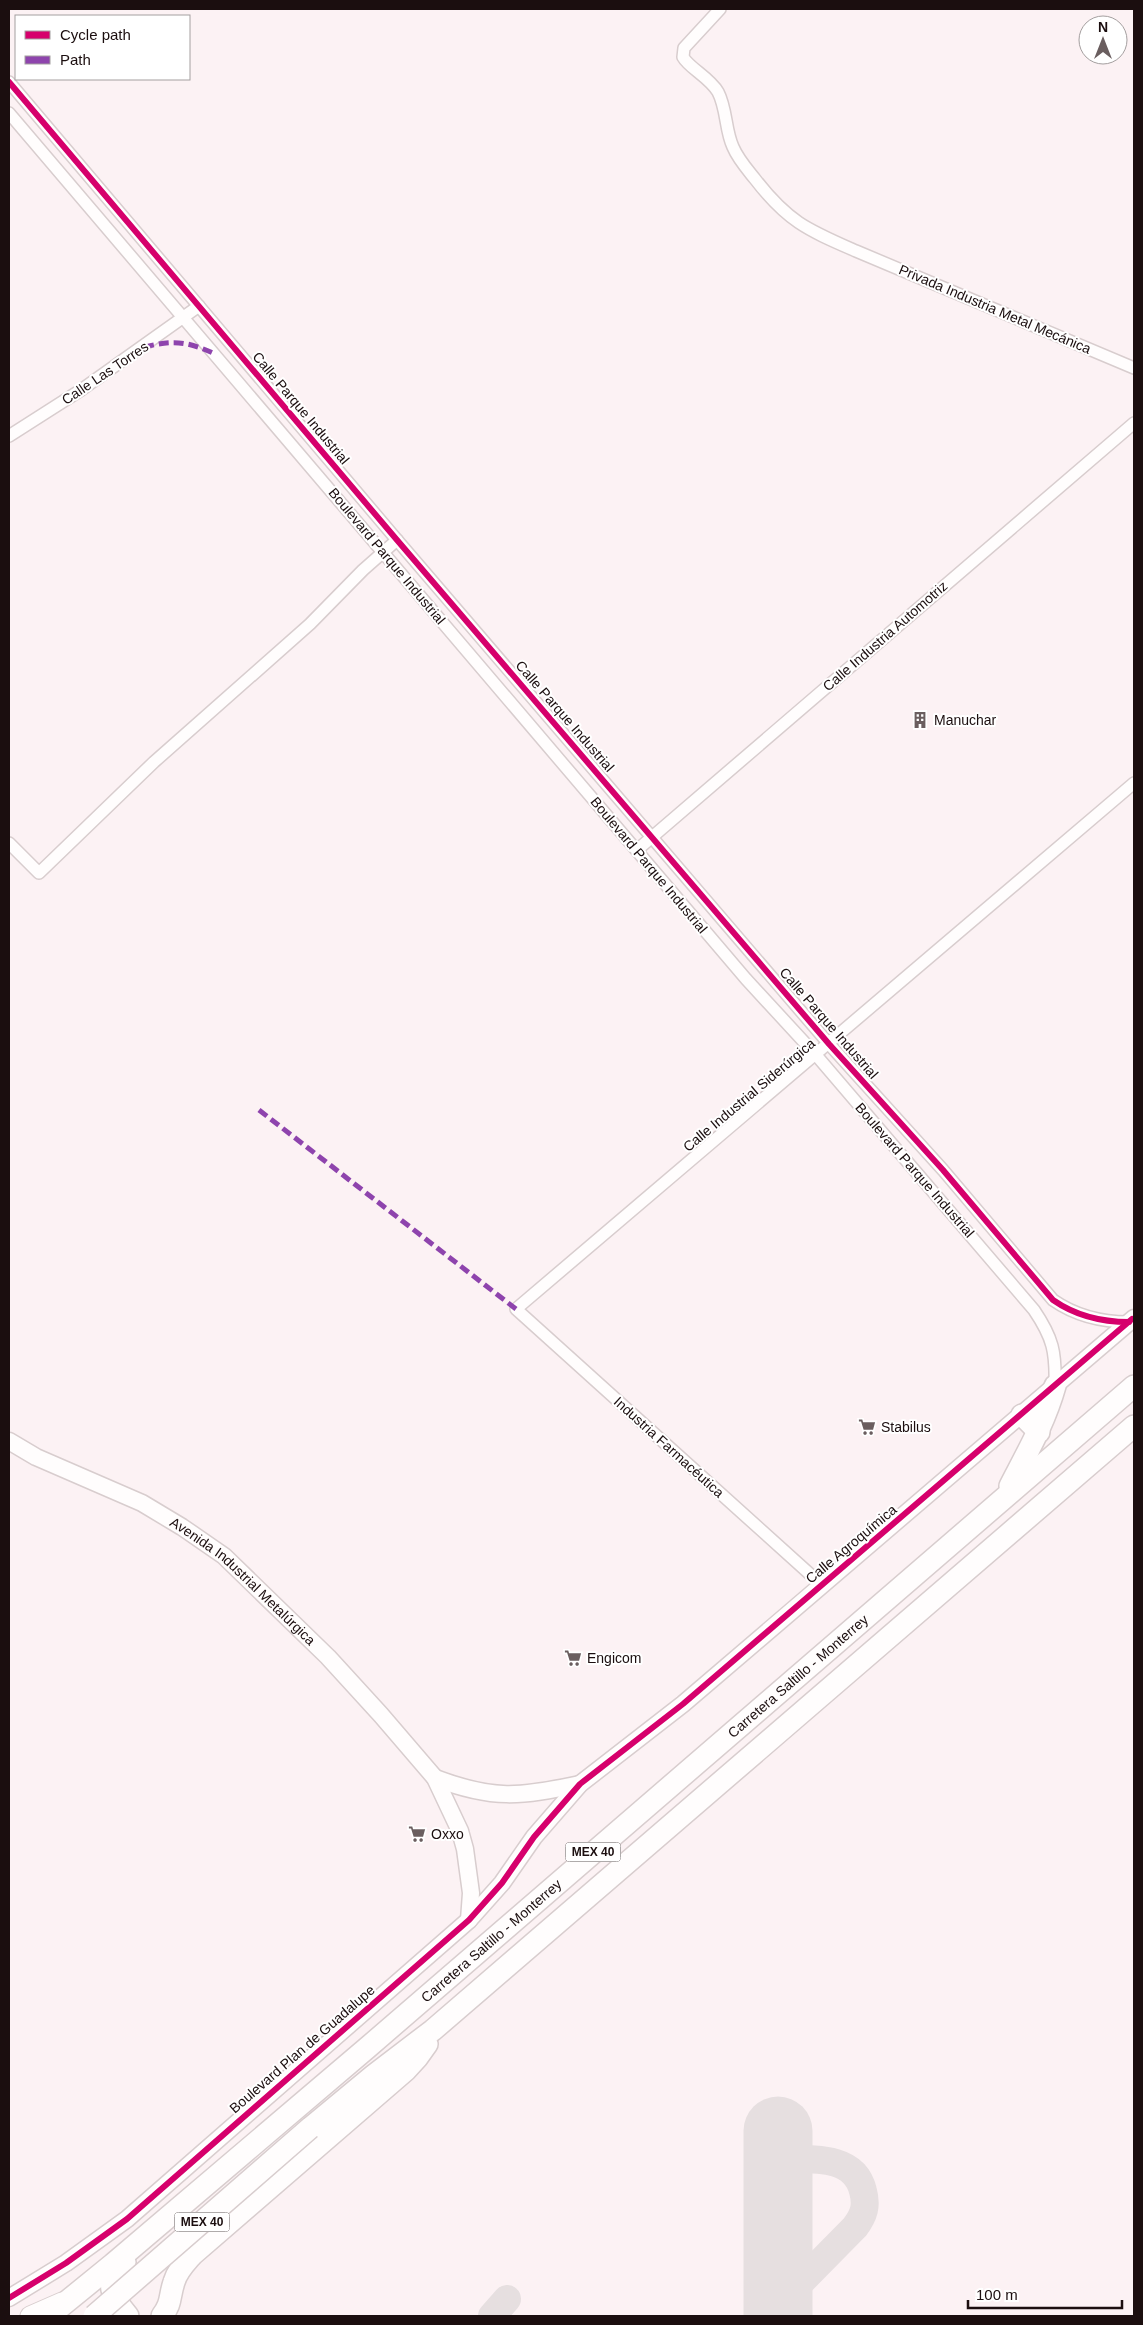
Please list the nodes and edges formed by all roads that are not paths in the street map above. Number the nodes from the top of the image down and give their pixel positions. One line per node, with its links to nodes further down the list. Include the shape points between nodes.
1 (720, 9): 8 (street, Privada Industria Metal Mecánica, via 684,48 683,57 718,92 736,154 787,215 816,234)
2 (9, 82): 4 (street, Calle Parque Industrial)
3 (9, 113): 5 (street)
4 (60, 142): 5 (street); 6 (street, Calle Parque Industrial)
5 (44, 155): 7 (street)
6 (199, 306): 7 (street, Calle Las Torres); 11 (street, Calle Parque Industrial)
7 (183, 318): 10 (street, Calle Las Torres); 12 (street, Boulevard Parque Industrial)
8 (1134, 368)
9 (1134, 423): 14 (street, Calle Industria Automotriz)
10 (9, 436)
11 (397, 540): 12 (street); 14 (street, Calle Parque Industrial)
12 (383, 552): 15 (street, via 327,608 154,762 40,873); 16 (street, Boulevard Parque Industrial)
13 (1134, 783): 17 (street, Calle Industrial Siderúrgica)
14 (652, 837): 16 (street, Calle Industria Automotriz); 17 (street, Calle Parque Industrial)
15 (9, 843)
16 (637, 850): 18 (street, Boulevard Parque Industrial, via 746,979)
17 (829, 1044): 18 (street, Calle Industrial Siderúrgica); 19 (street, Calle Parque Industrial)
18 (816, 1055): 20 (street, Boulevard Parque Industrial); 25 (street, Calle Industrial Siderúrgica)
19 (943, 1170): 20 (street); 21 (street, Calle Parque Industrial)
20 (928, 1184): 22 (street, Boulevard Parque Industrial)
21 (991, 1228): 22 (street); 23 (street, Calle Parque Industrial)
22 (975, 1241): 24 (street, Boulevard Parque Industrial)
23 (1038, 1283): 24 (street); 26 (street, Calle Parque Industrial, via 1064,1308 1096,1319)
24 (1023, 1296): 27 (street, Boulevard Parque Industrial, via 1048,1330 1056,1362)
25 (516, 1309): 34 (street, Industria Farmacéutica)
26 (1132, 1320): 27 (street, Calle Agroquímica)
27 (1055, 1386): 29 (street, Calle Agroquímica); 31 (highway)
28 (1134, 1386): 33 (highway, Carretera Saltillo - Monterrey / MEX 40)
29 (1022, 1415): 31 (highway); 34 (street, Calle Agroquímica)
30 (1134, 1426): 38 (highway, MEX 40)
31 (1038, 1432): 33 (highway)
32 (9, 1441): 35 (street, Avenida Industrial Metalúrgica, via 36,1457 142,1503 224,1556 328,1657)
33 (1004, 1498): 39 (highway, Carretera Saltillo - Monterrey / MEX 40)
34 (822, 1586): 36 (street, Calle Agroquímica, via 682,1704)
35 (435, 1778): 36 (street, via 494,1795 518,1796); 37 (street, Avenida Industrial Metalúrgica, via 465,1849 471,1893)
36 (580, 1784): 37 (street, Boulevard Plan de Guadalupe)
37 (470, 1920): 40 (street, Boulevard Plan de Guadalupe, via 127,2219 66,2263)
38 (433, 2030): 42 (highway, via 425,2047 406,2070 192,2255 179,2271); 45 (highway, MEX 40, bridge, via 310,2128)
39 (290, 2111): 41 (highway, Carretera Saltillo - Monterrey / MEX 40); 47 (highway, via 276,2133 113,2275 112,2291)
40 (9, 2298)
41 (66, 2308): 43 (main road); 44 (highway, Carretera Saltillo - Monterrey / MEX 40); 46 (highway, via 92,2297 104,2300)
42 (167, 2313)
43 (30, 2316)
44 (49, 2316)
45 (94, 2316)
46 (117, 2316)
47 (128, 2316)

